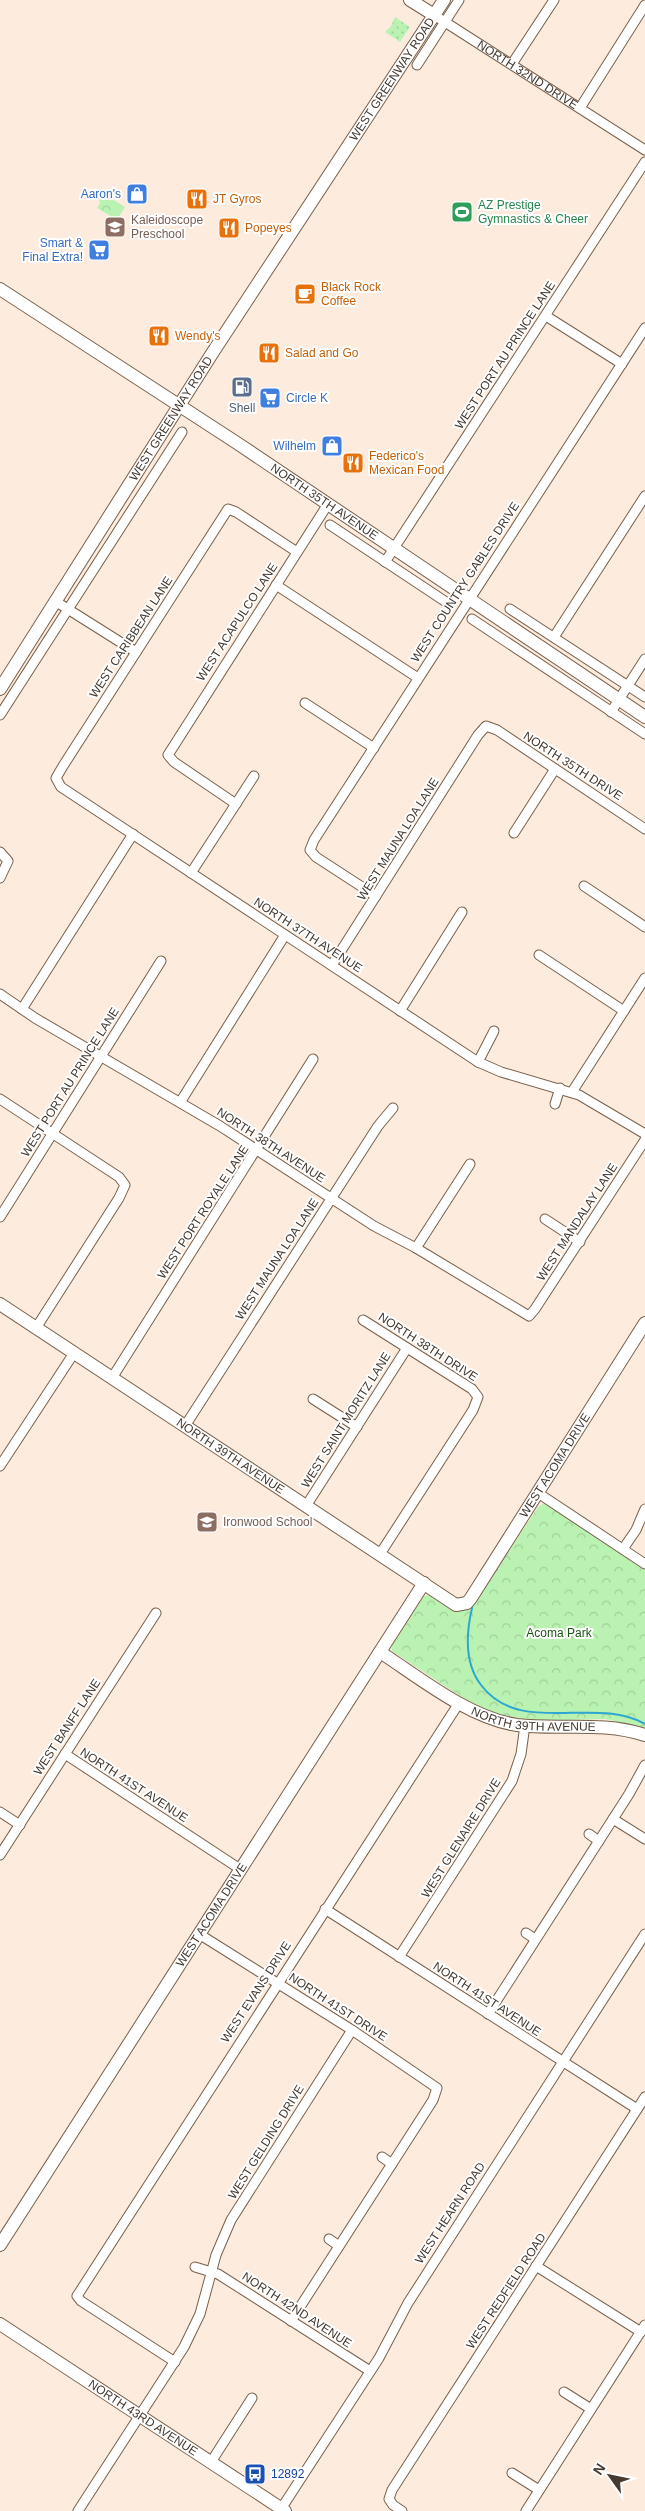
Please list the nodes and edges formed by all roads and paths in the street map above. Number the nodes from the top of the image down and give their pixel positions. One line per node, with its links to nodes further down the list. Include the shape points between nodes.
1 (444, 0): 6 (street, WEST GREENWAY ROAD)
2 (460, 0): 7 (street, WEST GREENWAY ROAD)
3 (554, 0): 8 (street)
4 (418, 2): 6 (street, NORTH 32ND DRIVE)
5 (645, 5): 10 (street)
6 (434, 15): 7 (street, NORTH 32ND DRIVE); 17 (street, WEST GREENWAY ROAD)
7 (445, 22): 8 (street, NORTH 32ND DRIVE); 9 (street, WEST GREENWAY ROAD)
8 (512, 64): 10 (street, NORTH 32ND DRIVE)
9 (417, 65)
10 (580, 108): 11 (street, NORTH 32ND DRIVE)
11 (645, 150)
12 (645, 162): 14 (street, WEST PORT AU PRINCE LANE)
13 (1, 293): 17 (street, NORTH 35TH AVENUE)
14 (546, 316): 16 (street); 22 (street, WEST PORT AU PRINCE LANE)
15 (645, 328): 16 (street, WEST COUNTRY GABLES DRIVE)
16 (622, 364): 26 (street, WEST COUNTRY GABLES DRIVE)
17 (179, 405): 20 (street, NORTH 35TH AVENUE); 27 (street, WEST GREENWAY ROAD)
18 (182, 432): 30 (street, WEST GREENWAY ROAD)
19 (645, 496): 32 (street)
20 (328, 504): 22 (street, NORTH 35TH AVENUE); 23 (street, WEST ACAPULCO LANE)
21 (330, 526): 24 (street, NORTH 35TH AVENUE)
22 (394, 549): 24 (street, WEST PORT AU PRINCE LANE); 26 (street, NORTH 35TH AVENUE)
23 (297, 552): 25 (street, WEST ACAPULCO LANE); 33 (street, WEST CARIBBEAN LANE, via 228,509)
24 (385, 562): 28 (street, NORTH 35TH AVENUE)
25 (276, 585): 35 (street); 50 (street, WEST ACAPULCO LANE, via 168,756)
26 (468, 600): 35 (street, WEST COUNTRY GABLES DRIVE); 39 (street, NORTH 35TH AVENUE)
27 (55, 601): 30 (street); 37 (street, WEST GREENWAY ROAD)
28 (449, 604)
29 (510, 608): 32 (street)
30 (69, 610): 33 (street); 42 (street, WEST GREENWAY ROAD)
31 (472, 619): 41 (street)
32 (554, 637): 36 (street)
33 (136, 652): 49 (street, WEST CARIBBEAN LANE)
34 (645, 659): 36 (street)
35 (418, 678): 46 (street, WEST COUNTRY GABLES DRIVE)
36 (628, 686): 38 (street); 39 (street)
37 (0, 689)
38 (645, 697)
39 (619, 700): 41 (street); 43 (street, NORTH 35TH AVENUE)
40 (306, 702): 46 (street)
41 (611, 712): 45 (street)
42 (0, 715)
43 (645, 718)
44 (486, 726): 47 (street, NORTH 35TH DRIVE); 58 (street, WEST MAUNA LOA LANE)
45 (645, 734)
46 (374, 748): 58 (street, WEST COUNTRY GABLES DRIVE, via 310,850)
47 (555, 769): 51 (street, NORTH 35TH DRIVE); 52 (street)
48 (254, 776): 50 (street)
49 (56, 778): 53 (street, NORTH 37TH AVENUE, via 61,787)
50 (236, 804): 55 (street)
51 (645, 829)
52 (514, 833)
53 (133, 834): 55 (street, NORTH 37TH AVENUE); 67 (street)
54 (0, 852): 56 (street, via 8,861)
55 (191, 873): 61 (street, NORTH 37TH AVENUE)
56 (0, 878)
57 (584, 886): 60 (street)
58 (376, 896): 64 (street, WEST MAUNA LOA LANE)
59 (462, 912): 68 (street)
60 (645, 927)
61 (286, 934): 64 (street, NORTH 37TH AVENUE); 77 (street)
62 (539, 955): 69 (street)
63 (161, 961): 71 (street, WEST PORT AU PRINCE LANE)
64 (332, 966): 68 (street, NORTH 37TH AVENUE)
65 (645, 978): 69 (street)
66 (0, 994): 67 (street, NORTH 38TH AVENUE)
67 (22, 1009): 71 (street, NORTH 38TH AVENUE)
68 (400, 1011): 73 (street, NORTH 37TH AVENUE)
69 (624, 1011): 75 (street)
70 (494, 1031): 73 (street)
71 (100, 1056): 77 (street, NORTH 38TH AVENUE); 80 (street, WEST PORT AU PRINCE LANE)
72 (313, 1059): 83 (street, WEST PORT ROYALE LANE)
73 (478, 1062): 74 (street, NORTH 37TH AVENUE, via 501,1072)
74 (560, 1088): 75 (street, NORTH 37TH AVENUE); 78 (street)
75 (572, 1092): 81 (street, NORTH 37TH AVENUE)
76 (0, 1099): 80 (street)
77 (181, 1101): 83 (street, NORTH 38TH AVENUE)
78 (555, 1104)
79 (393, 1108): 85 (street, WEST MAUNA LOA LANE)
80 (53, 1134): 86 (street, WEST PORT AU PRINCE LANE); 94 (street, via 125,1185)
81 (645, 1134)
82 (645, 1140): 88 (street, WEST MANDALAY LANE)
83 (258, 1150): 85 (street, NORTH 38TH AVENUE); 97 (street, WEST PORT ROYALE LANE)
84 (470, 1164): 89 (street)
85 (331, 1199): 89 (street, NORTH 38TH AVENUE); 99 (street, WEST MAUNA LOA LANE)
86 (0, 1217)
87 (545, 1219): 88 (street)
88 (580, 1242): 91 (street, WEST MANDALAY LANE)
89 (416, 1248): 91 (street, NORTH 38TH AVENUE)
90 (0, 1304): 94 (street, NORTH 39TH AVENUE)
91 (529, 1316)
92 (363, 1320): 95 (street, NORTH 38TH DRIVE)
93 (645, 1323): 102 (street, WEST ACOMA DRIVE)
94 (36, 1328): 96 (street, NORTH 39TH AVENUE)
95 (407, 1348): 100 (street, WEST SAINT MORITZ LANE); 106 (street, NORTH 38TH DRIVE, via 472,1389 478,1397 473,1410)
96 (74, 1353): 97 (street, NORTH 39TH AVENUE); 101 (street)
97 (112, 1378): 99 (street, NORTH 39TH AVENUE)
98 (313, 1399): 100 (street)
99 (185, 1426): 103 (street, NORTH 39TH AVENUE)
100 (357, 1427): 103 (street, WEST SAINT MORITZ LANE)
101 (0, 1466)
102 (538, 1494): 105 (street); 109 (street, WEST ACOMA DRIVE, via 467,1603)
103 (306, 1506): 106 (street, NORTH 39TH AVENUE)
104 (645, 1509): 105 (street)
105 (623, 1549): 107 (street)
106 (380, 1554): 108 (street, NORTH 39TH AVENUE)
107 (645, 1564)
108 (424, 1583): 109 (street, NORTH 39TH AVENUE, via 456,1605); 111 (street, WEST ACOMA DRIVE)
109 (462, 1605)
110 (156, 1613): 115 (street, WEST BANFF LANE)
111 (380, 1652): 112 (street, NORTH 39TH AVENUE); 124 (street, WEST ACOMA DRIVE)
112 (459, 1702): 113 (street, NORTH 39TH AVENUE, via 490,1718); 125 (street, WEST EVANS DRIVE)
113 (525, 1725): 114 (street, NORTH 39TH AVENUE, via 608,1726); 130 (street, WEST GLENAIRE DRIVE, via 521,1754 512,1781)
114 (645, 1735)
115 (65, 1754): 119 (street, WEST BANFF LANE); 124 (street, NORTH 41ST AVENUE)
116 (645, 1765): 118 (street)
117 (0, 1812): 119 (street)
118 (613, 1819): 121 (street); 122 (street)
119 (20, 1825): 123 (street, WEST BANFF LANE)
120 (589, 1834): 122 (street)
121 (645, 1839)
122 (599, 1841): 129 (street)
123 (0, 1856)
124 (240, 1869): 127 (street, WEST ACOMA DRIVE)
125 (325, 1909): 130 (street, NORTH 41ST AVENUE); 131 (street, WEST EVANS DRIVE)
126 (526, 1933): 129 (street)
127 (199, 1934): 131 (street, NORTH 41ST DRIVE); 140 (street, WEST ACOMA DRIVE)
128 (645, 1934): 134 (street, WEST HEARN ROAD)
129 (535, 1939): 132 (street)
130 (399, 1957): 132 (street, NORTH 41ST AVENUE)
131 (277, 1983): 133 (street, NORTH 41ST DRIVE); 148 (street, WEST EVANS DRIVE, via 77,2296)
132 (488, 2014): 134 (street, NORTH 41ST AVENUE)
133 (352, 2030): 138 (street, NORTH 41ST DRIVE, via 437,2088 433,2100); 144 (street, WEST GELDING DRIVE, via 231,2220)
134 (562, 2062): 136 (street, NORTH 41ST AVENUE); 149 (street, WEST HEARN ROAD, via 408,2303)
135 (645, 2097): 136 (street, WEST REDFIELD ROAD)
136 (637, 2109): 142 (street, WEST REDFIELD ROAD)
137 (382, 2157): 138 (street)
138 (392, 2164): 141 (street)
139 (329, 2239): 141 (street)
140 (0, 2245)
141 (339, 2246): 145 (street)
142 (536, 2266): 147 (street); 159 (street, WEST REDFIELD ROAD, via 392,2490 389,2499)
143 (194, 2267): 144 (street)
144 (211, 2271): 145 (street, NORTH 42ND AVENUE); 148 (street, WEST GELDING DRIVE, via 196,2322)
145 (291, 2321): 149 (street, NORTH 42ND AVENUE)
146 (0, 2324): 153 (street, NORTH 43RD AVENUE)
147 (643, 2329): 152 (street)
148 (175, 2362): 153 (street, WEST GELDING DRIVE)
149 (370, 2371): 157 (street, WEST HEARN ROAD)
150 (564, 2392): 152 (street)
151 (252, 2398): 154 (street)
152 (591, 2409): 156 (street)
153 (140, 2416): 154 (street, NORTH 43RD AVENUE); 158 (street, WEST GELDING DRIVE)
154 (211, 2462): 157 (street, NORTH 43RD AVENUE)
155 (512, 2472): 156 (street)
156 (539, 2490): 160 (street)
157 (283, 2510)
158 (78, 2511)
159 (402, 2511)
160 (526, 2511)

